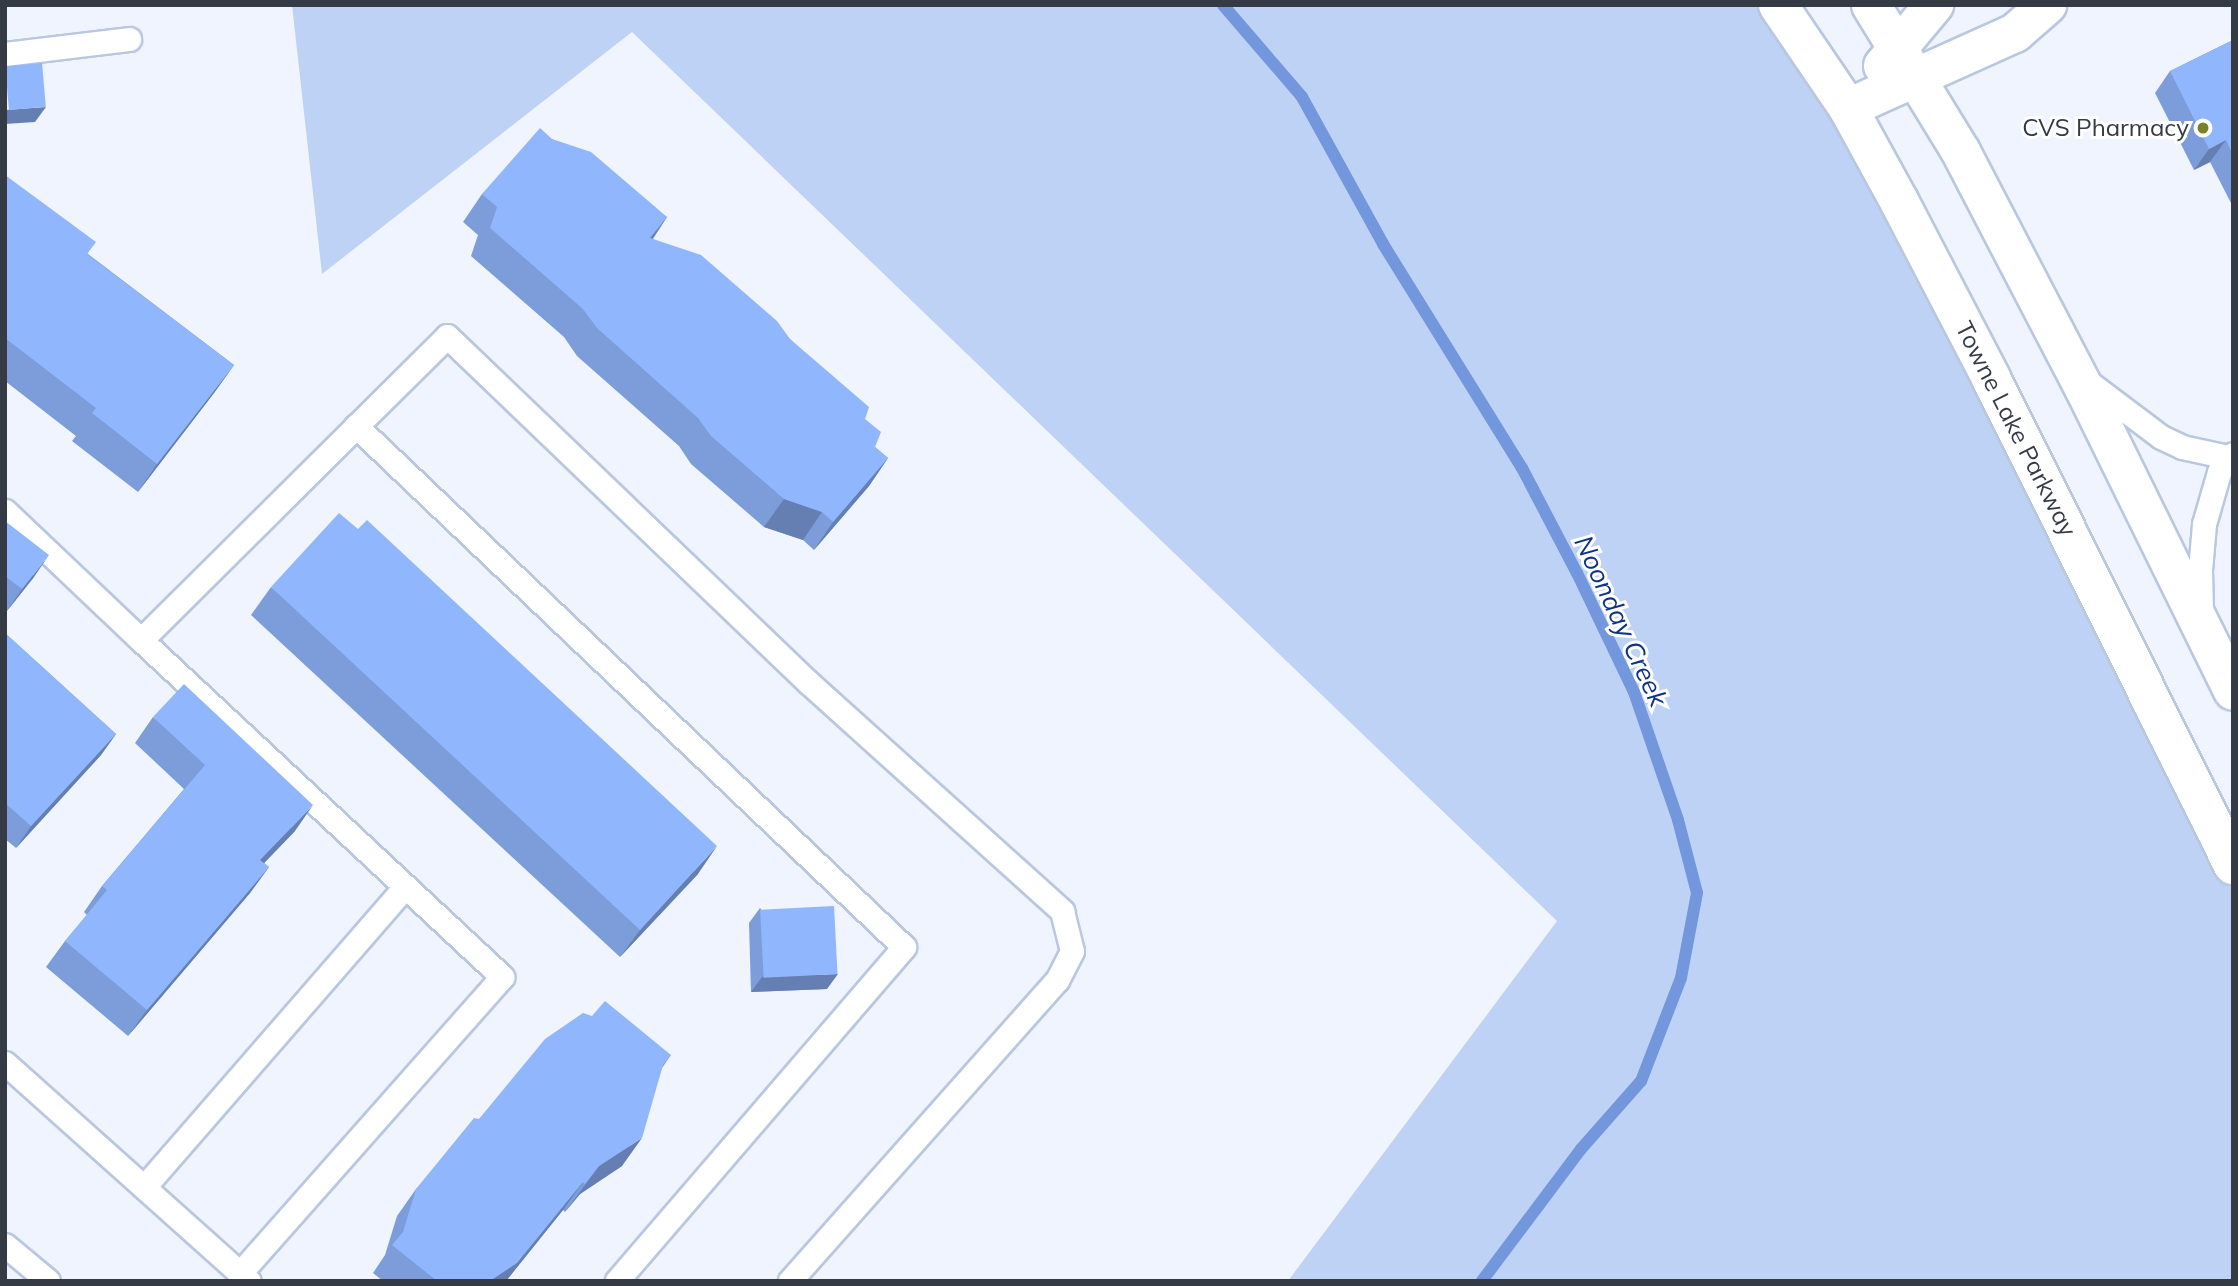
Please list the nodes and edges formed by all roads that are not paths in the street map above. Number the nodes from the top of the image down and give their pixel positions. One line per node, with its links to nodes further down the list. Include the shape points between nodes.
1 (1778, 5): 8 (main road, Towne Lake Parkway)
2 (1871, 5): 7 (main road)
3 (1934, 5): 7 (main road)
4 (2047, 5): 7 (main road, via 2015,33)
5 (129, 39): 6 (lane)
6 (5, 54)
7 (1908, 62): 8 (main road); 9 (main road, via 1961,152)
8 (1848, 108): 16 (main road, Towne Lake Parkway, via 1991,378)
9 (2075, 372): 11 (lane, via 2161,437 2182,447); 13 (main road)
10 (356, 426): 14 (lane); 23 (lane, via 904,947); 24 (lane, via 447,336 809,683 1062,911 1072,950 1057,980)
11 (2230, 455): 13 (lane, via 2210,495 2201,546)
12 (5, 511): 14 (lane)
13 (2202, 629): 15 (main road)
14 (141, 640): 17 (lane)
15 (2233, 691)
16 (2233, 865)
17 (405, 887): 19 (lane); 21 (lane, via 502,977)
18 (5, 1063): 19 (lane)
19 (144, 1187): 21 (lane)
20 (5, 1245): 22 (lane)
21 (244, 1277)
22 (48, 1281)
23 (618, 1281)
24 (790, 1281)

